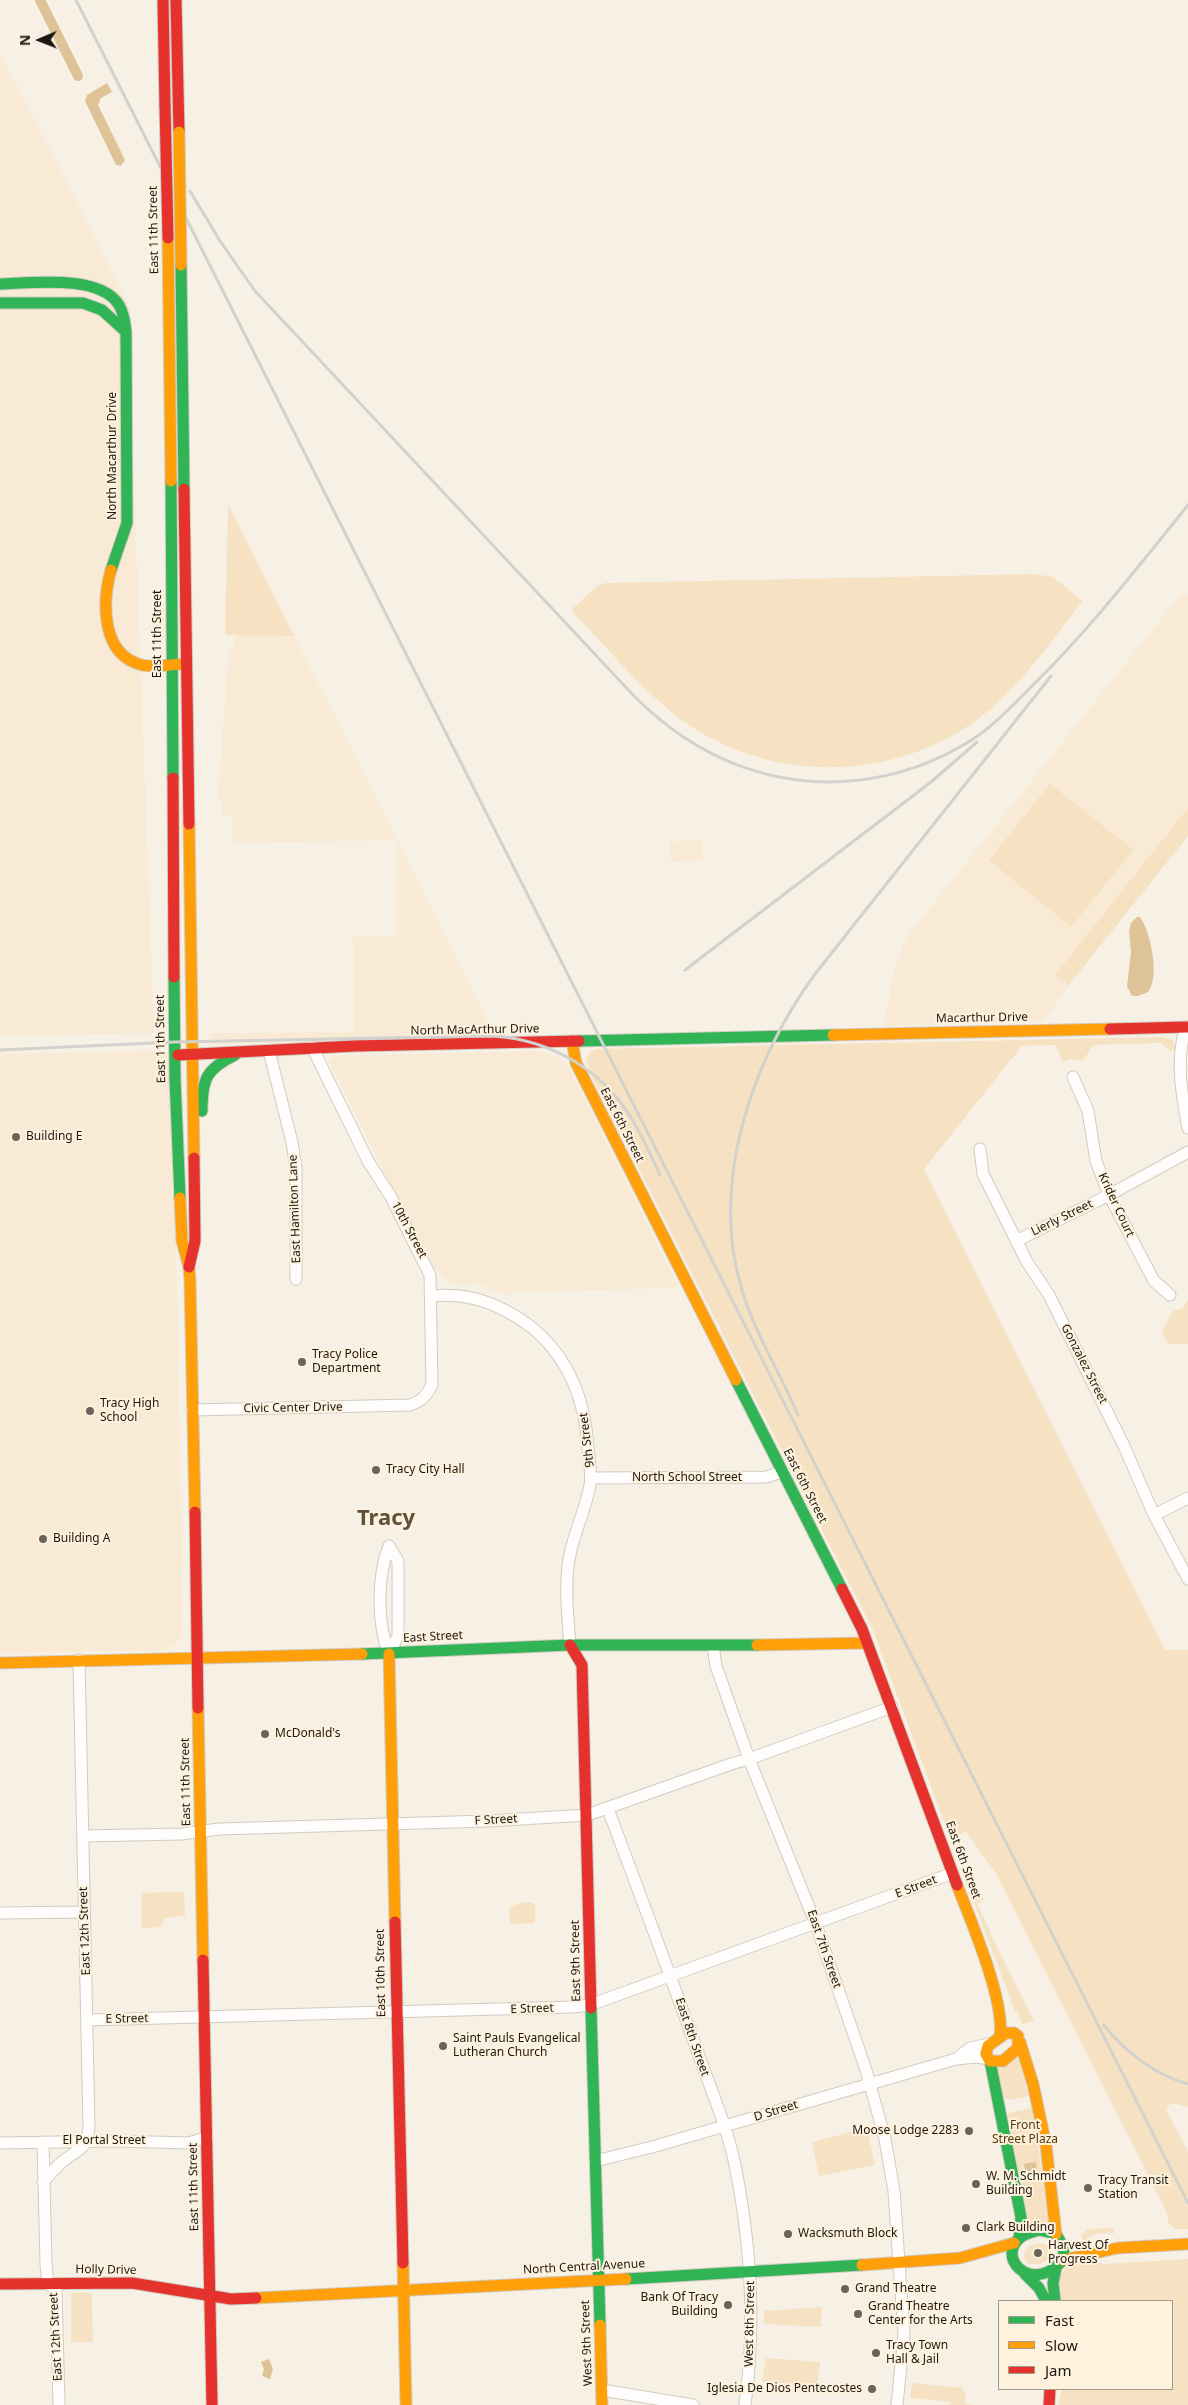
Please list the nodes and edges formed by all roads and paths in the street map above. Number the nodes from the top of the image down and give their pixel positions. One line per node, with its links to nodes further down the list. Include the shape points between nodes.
1 (163, 0): 6 (main road, East 11th Street, bridge, via 171,410)
2 (176, 0): 7 (main road, East 11th Street, bridge)
3 (0, 284): 5 (main road, via 82,284 102,290 121,308)
4 (0, 303): 5 (main road, via 94,305 104,310)
5 (126, 332): 6 (main road, North Macarthur Drive, via 127,523 110,573 108,627 117,650 128,659 142,664)
6 (171, 664): 7 (main road, North Macarthur Drive); 15 (main road, East 11th Street)
7 (188, 664): 13 (main road, East 11th Street)
8 (1187, 1028): 9 (main road, Macarthur Drive); 17 (street, via 1181,1042)
9 (776, 1036): 10 (main road, North MacArthur Drive)
10 (572, 1041): 11 (main road, North MacArthur Drive); 29 (main road, East 6th Street, via 580,1072)
11 (312, 1047): 12 (main road, North MacArthur Drive); 26 (street, 10th Street, via 368,1161 426,1263)
12 (269, 1051): 14 (main road, North MacArthur Drive); 24 (street, East Hamilton Lane, via 296,1168)
13 (193, 1054): 14 (main road, North MacArthur Drive); 15 (main road, North MacArthur Drive); 20 (main road, East 11th Street)
14 (238, 1054): 20 (main road, via 210,1071 203,1083 201,1153)
15 (175, 1055): 23 (main road, East 11th Street, via 182,1241)
16 (1073, 1077): 21 (street, Krider Court, via 1088,1111 1096,1161)
17 (1188, 1128)
18 (980, 1149): 22 (street, Gonzalez Street, via 983,1174)
19 (1188, 1152): 21 (street, Lierly Street)
20 (194, 1180): 23 (main road, East 11th Street, via 195,1241)
21 (1108, 1195): 22 (street, Lierly Street); 25 (street, Krider Court, via 1154,1281)
22 (1016, 1241): 32 (street, Gonzalez Street, via 1049,1295 1124,1446)
23 (189, 1267): 28 (main road, East 11th Street)
24 (296, 1279)
25 (1170, 1295)
26 (432, 1296): 27 (street, 10th Street, via 432,1385 420,1402); 30 (street, 9th Street, via 450,1294 482,1299 511,1312 537,1332 560,1357 582,1401)
27 (394, 1406): 28 (street, Civic Center Drive)
28 (192, 1410): 38 (main road, East 11th Street)
29 (782, 1472): 30 (street, North School Street, via 756,1478); 34 (main road, East 6th Street)
30 (591, 1478): 35 (street, 9th Street, via 568,1565)
31 (1188, 1498): 32 (street)
32 (1154, 1515): 33 (street, Gonzalez Street)
33 (1188, 1579)
34 (867, 1643): 36 (main road, East Street); 41 (main road, East 6th Street)
35 (570, 1645): 36 (main road, East Street); 37 (main road, East Street); 44 (main road, East 9th Street, via 582,1665)
36 (713, 1646): 42 (street, East 7th Street, via 716,1666)
37 (389, 1654): 37 (street, East 10th Street, via 398,1636 398,1561 389,1546 383,1561 381,1614 383,1638); 38 (main road, East Street); 45 (main road, East 10th Street)
38 (198, 1659): 39 (main road, East Street); 46 (main road, East 11th Street)
39 (79, 1660): 40 (main road, East Street); 47 (street, East 12th Street)
40 (0, 1663)
41 (892, 1707): 42 (street, F Street); 48 (main road, East 6th Street)
42 (750, 1760): 43 (street, F Street); 51 (street, East 7th Street)
43 (608, 1809): 44 (street, F Street); 53 (street, East 8th Street)
44 (587, 1815): 45 (street, F Street); 54 (main road, East 9th Street)
45 (391, 1824): 46 (street, F Street); 55 (main road, East 10th Street)
46 (201, 1831): 47 (street, F Street); 56 (main road, East 11th Street)
47 (83, 1836): 49 (street, East 12th Street)
48 (953, 1873): 51 (street, E Street); 52 (main road, East 6th Street)
49 (83, 1912): 50 (street); 57 (street, East 12th Street)
50 (0, 1913)
51 (815, 1922): 53 (street, E Street); 63 (street, East 7th Street)
52 (984, 1957): 58 (main road, East 6th Street, via 1002,2022); 59 (main road, East 6th Street, via 996,1974)
53 (670, 1976): 54 (street, E Street); 64 (street, East 8th Street)
54 (590, 2005): 55 (street, E Street); 69 (main road, East 9th Street)
55 (396, 2012): 56 (street, E Street); 84 (main road, East 10th Street)
56 (204, 2017): 57 (street, E Street); 65 (main road, East 11th Street)
57 (87, 2020): 66 (street, East 12th Street)
58 (1000, 2036): 59 (main road, via 1011,2032); 60 (main road)
59 (1019, 2039): 62 (main road, via 1018,2048 1007,2058 996,2062); 71 (main road, East 6th Street, via 1046,2145)
60 (989, 2044): 61 (street, D Street, via 970,2048); 62 (main road, via 986,2051)
61 (956, 2059): 62 (street, D Street, via 977,2057); 63 (street, D Street)
62 (989, 2060): 72 (main road, via 1021,2217)
63 (869, 2083): 64 (street, D Street); 76 (street, East 7th Street, via 885,2139 894,2191)
64 (723, 2126): 69 (street, D Street); 79 (street, East 8th Street, via 739,2186)
65 (207, 2137): 66 (street, El Portal Street, via 188,2143); 85 (main road, East 11th Street)
66 (87, 2141): 67 (street, El Portal Street); 70 (street)
67 (42, 2142): 68 (street, El Portal Street); 70 (street, East 12th Street)
68 (0, 2143)
69 (596, 2161): 81 (main road, East 9th Street)
70 (43, 2182): 83 (street, East 12th Street)
71 (1058, 2237): 72 (main road, via 1039,2230); 74 (main road, via 1076,2245); 78 (main road, via 1065,2254)
72 (1016, 2241): 75 (main road, North Central Avenue, via 995,2250); 77 (main road)
73 (1188, 2244): 74 (main road)
74 (1118, 2248): 78 (main road)
75 (960, 2258): 76 (main road, North Central Avenue); 77 (main road, North Central Avenue)
76 (900, 2262): 79 (main road, North Central Avenue); 96 (street, East 7th Street, via 904,2334)
77 (1005, 2262): 80 (main road)
78 (1060, 2264): 80 (main road, via 1040,2275); 87 (main road, via 1053,2283)
79 (750, 2272): 81 (main road, North Central Avenue); 95 (street, West 8th Street, via 750,2362)
80 (1025, 2274): 86 (main road)
81 (599, 2280): 84 (main road, North Central Avenue); 88 (main road, West 9th Street)
82 (0, 2284): 83 (main road, Holly Drive)
83 (48, 2284): 85 (main road, Holly Drive, via 132,2283); 90 (street, East 12th Street, via 56,2289)
84 (402, 2292): 85 (main road, North Central Avenue, via 231,2299); 92 (main road, East 10th Street)
85 (210, 2296): 91 (main road, East 11th Street)
86 (1045, 2300)
87 (1055, 2300)
88 (602, 2390): 93 (main road, West 9th Street); 94 (street)
89 (1050, 2390): 97 (main road)
90 (59, 2405)
91 (212, 2405)
92 (406, 2405)
93 (602, 2405)
94 (692, 2405)
95 (745, 2405)
96 (897, 2405)
97 (1049, 2405)

